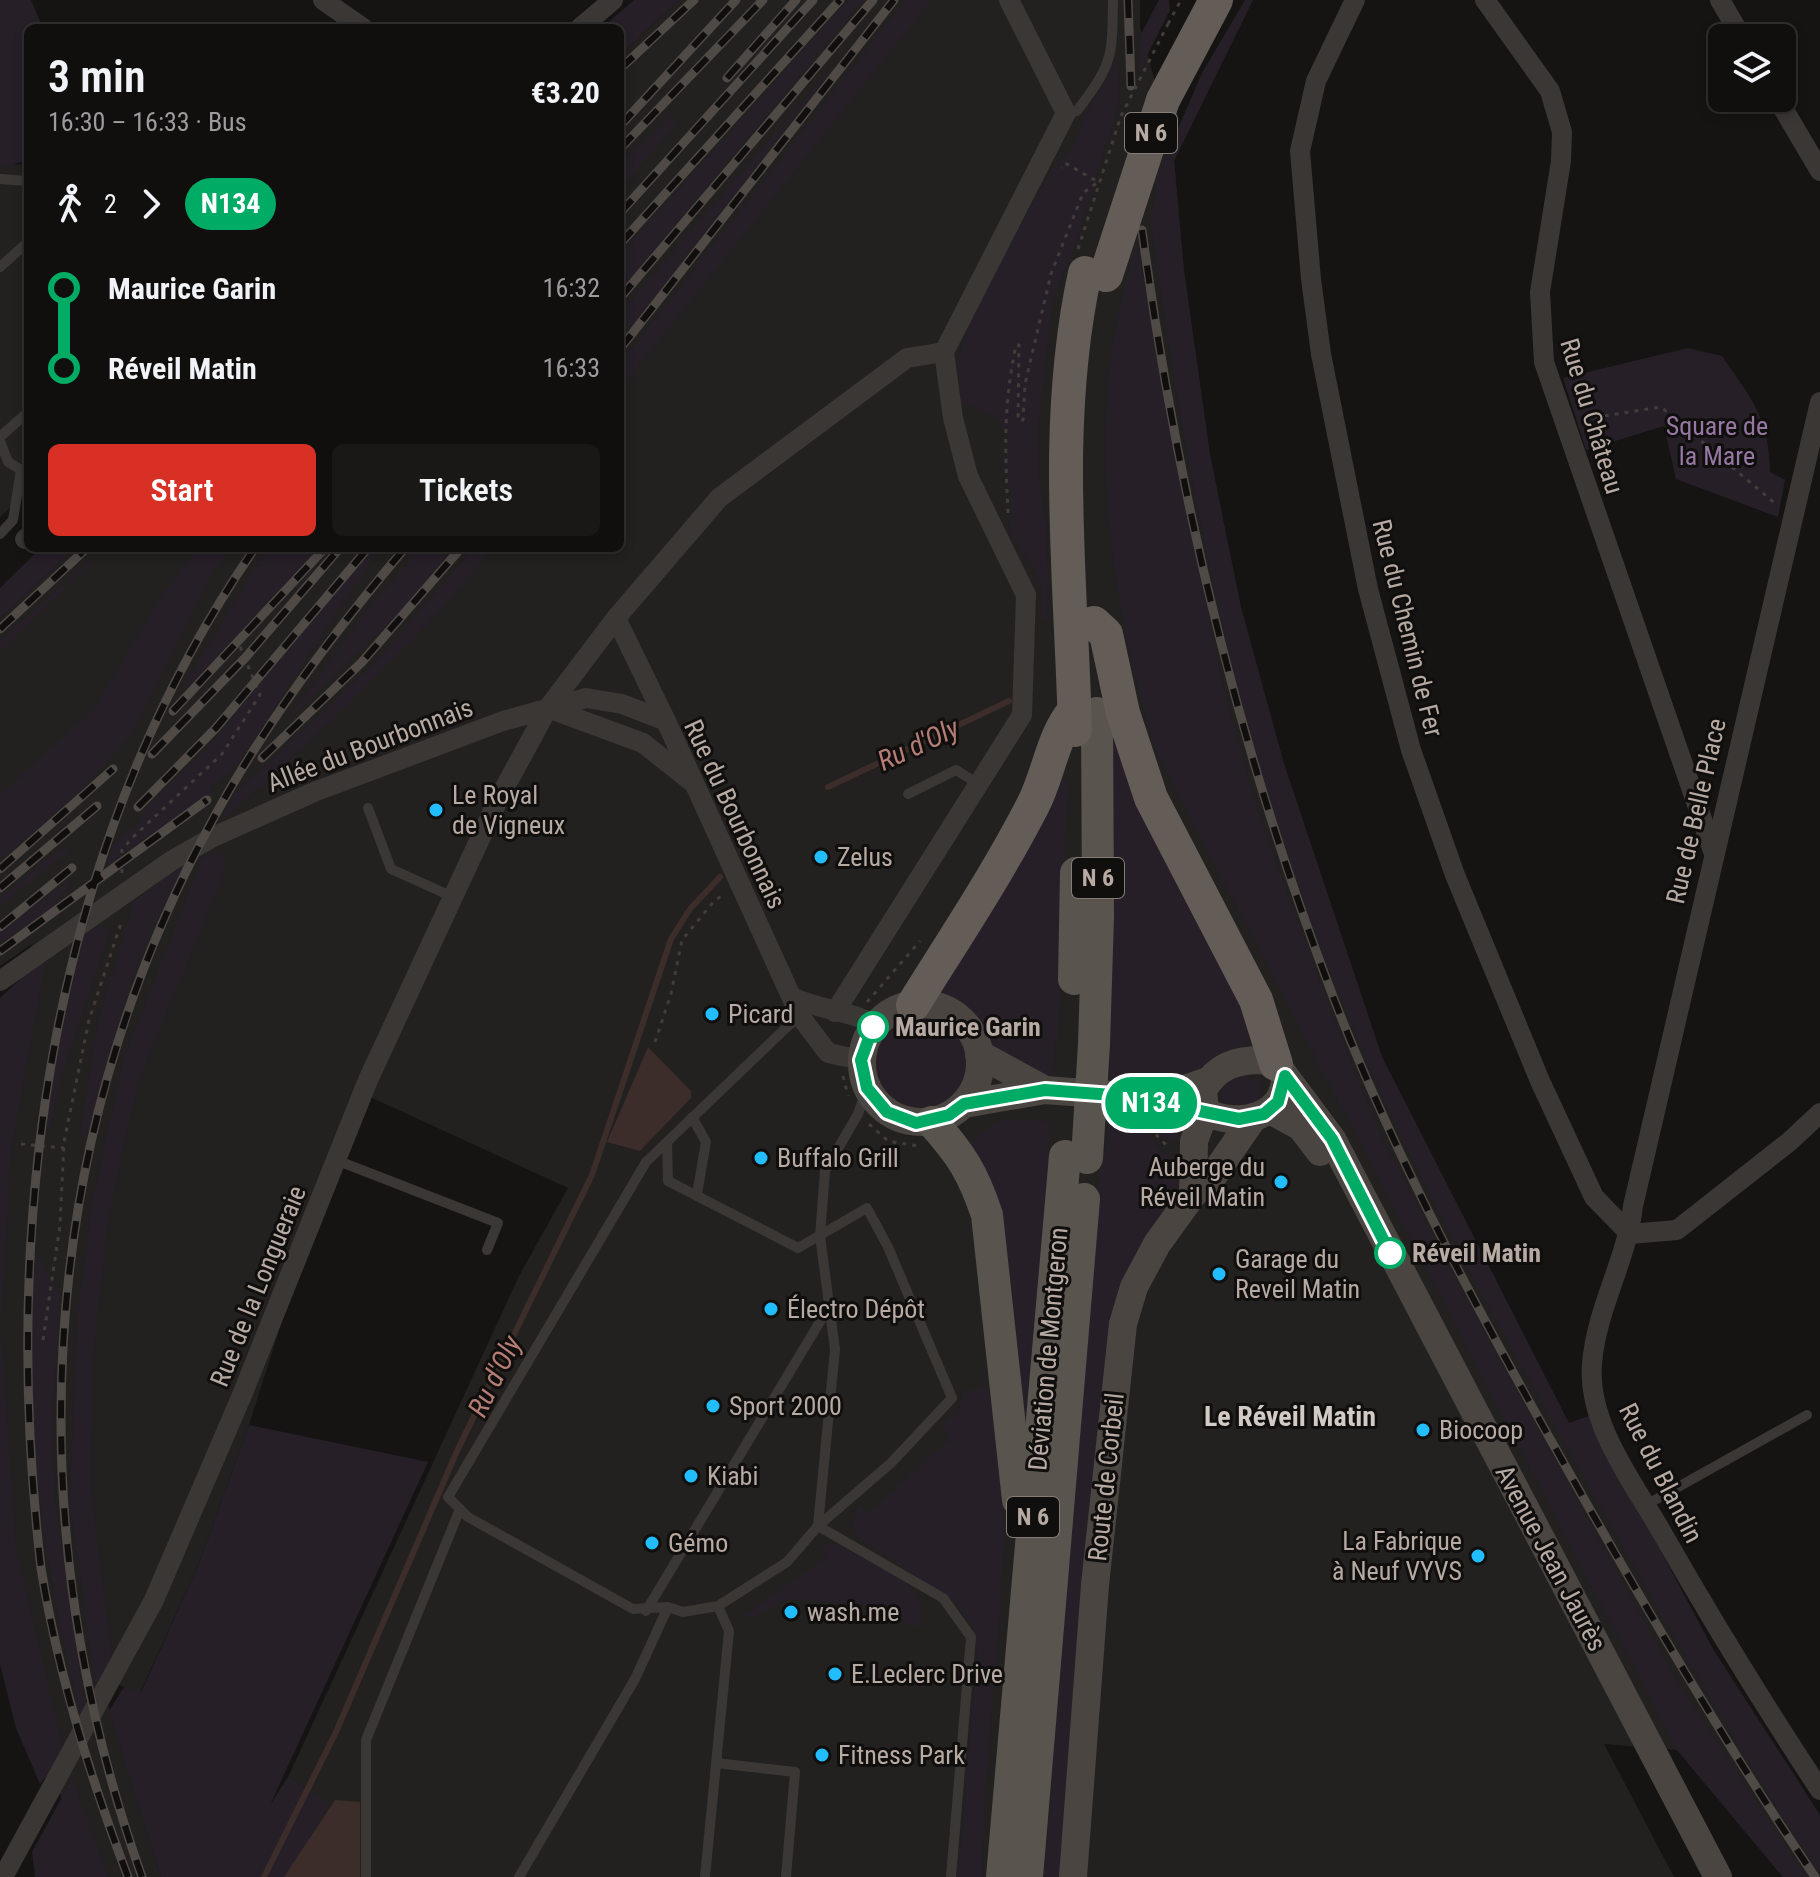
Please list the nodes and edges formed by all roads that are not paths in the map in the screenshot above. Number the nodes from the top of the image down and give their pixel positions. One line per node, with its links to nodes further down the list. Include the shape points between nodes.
1 (323, 0): 10 (street)
2 (613, 0): 11 (street)
3 (1009, 0): 14 (street)
4 (1113, 0): 14 (lane, via 1106,73 1077,111)
5 (1198, 0): 20 (highway, N 6, via 1148,95 1110,187)
6 (1216, 0): 20 (highway, N 6, bridge, via 1163,100)
7 (1355, 0): 65 (street, Rue du Chemin de Fer, via 1316,81 1300,151 1321,354 1368,589 1411,750 1455,875 1594,1197)
8 (1485, 0): 37 (street, Rue du Château, via 1550,91 1562,132 1543,262 1544,362)
9 (1720, 0): 12 (street)
10 (357, 24)
11 (585, 24)
12 (1734, 24)
13 (1785, 112): 15 (street)
14 (1066, 113): 21 (street)
15 (1820, 171)
16 (0, 179): 17 (lane)
17 (24, 181)
18 (24, 246): 19 (lane)
19 (0, 267)
20 (1096, 274): 29 (highway, N 6, via 1085,430); 31 (highway, N 6, via 1071,348 1065,418)
21 (944, 352): 28 (street, Rue de la Longueraie, via 907,358 719,498); 34 (street, via 959,446 981,506 1026,595 1023,702 1014,729)
22 (1820, 402): 37 (street, Rue de Belle Place)
23 (24, 416): 24 (lane)
24 (0, 439): 25 (lane, via 8,462)
25 (24, 471)
26 (24, 476): 27 (lane, via 13,520)
27 (0, 534)
28 (616, 618): 30 (street, Rue de la Longueraie); 32 (street)
29 (1094, 623): 31 (highway, N 6); 47 (highway, via 1106,634 1123,713 1151,798 1256,1000)
30 (548, 708): 32 (street, Rue du Bourbonnais, via 586,698 622,704); 33 (street, via 643,743); 38 (street, Rue de la Longueraie); 39 (street, Allée du Bourbonnais, via 314,792 213,837)
31 (1082, 718): 41 (highway, via 1061,727 1035,801 1003,862); 61 (main road, N 6, via 1078,778 1083,1043)
32 (666, 721): 33 (street, Rue du Bourbonnais)
33 (695, 785): 40 (street, Rue du Bourbonnais)
34 (980, 785): 35 (lane, via 956,770); 42 (street)
35 (908, 794)
36 (368, 808): 38 (lane, via 391,869)
37 (1713, 851): 65 (street, Rue de Belle Place)
38 (453, 897): 62 (street, Rue de la Longueraie)
39 (0, 981)
40 (792, 997): 42 (street); 43 (street, Rue du Bourbonnais)
41 (913, 1005): 44 (main road); 45 (main road, via 931,1005 963,1022)
42 (835, 1012): 44 (street)
43 (800, 1016): 46 (street, Rue du Bourbonnais, via 828,1053); 57 (lane)
44 (875, 1025): 46 (main road)
45 (979, 1054): 50 (main road); 52 (main road, via 977,1081)
46 (861, 1060): 49 (main road)
47 (1280, 1070): 48 (main road, via 1262,1060 1235,1061); 56 (main road, via 1283,1094); 74 (main road, Avenue Jean Jaurès, via 1332,1139)
48 (1208, 1081): 51 (main road, via 1173,1093); 54 (main road, via 1201,1097)
49 (867, 1088): 58 (main road, via 887,1112 916,1123); 66 (lane, via 825,1171)
50 (1045, 1090): 51 (main road); 52 (main road)
51 (1126, 1096): 53 (main road)
52 (964, 1104): 58 (main road)
53 (1169, 1107): 54 (main road); 59 (main road)
54 (1205, 1111): 56 (main road, via 1219,1117); 59 (main road)
55 (1820, 1113): 65 (street, via 1677,1230)
56 (1262, 1114): 64 (main road, Route de Corbeil); 74 (main road, via 1287,1116 1315,1144)
57 (692, 1117): 60 (lane); 63 (lane, via 706,1142)
58 (932, 1122): 73 (main road, via 973,1173 987,1215 1016,1459)
59 (1194, 1141): 64 (main road)
60 (667, 1142): 63 (lane, via 668,1181); 71 (lane, via 646,1162 448,1497)
61 (1076, 1157): 73 (main road, Déviation de Montgeron / N 6); 87 (main road, Déviation de Montgeron / N 6)
62 (336, 1160): 67 (lane, via 498,1223); 80 (street, Rue de la Longueraie, via 154,1600)
63 (697, 1194): 66 (lane, via 798,1248)
64 (1193, 1194): 88 (main road, Route de Corbeil, via 1144,1266 1123,1324 1095,1585)
65 (1630, 1234): 70 (street, Rue du Blandin, via 1607,1297 1591,1365 1609,1441)
66 (820, 1236): 68 (lane); 72 (lane, via 867,1208 952,1398 891,1463)
67 (487, 1250)
68 (830, 1305): 72 (lane, via 835,1349); 77 (lane)
69 (1807, 1415): 70 (lane)
70 (1646, 1505): 79 (street, Rue du Blandin, via 1733,1658)
71 (460, 1509): 77 (lane, via 633,1609); 81 (lane, via 366,1740)
72 (818, 1526): 75 (lane, via 787,1562); 85 (lane, via 943,1598 971,1637)
73 (1026, 1598): 86 (main road, Déviation de Montgeron / N 6)
74 (1564, 1600): 89 (main road); 90 (main road, Avenue Jean Jaurès)
75 (718, 1606): 76 (lane, via 683,1612); 78 (lane, via 729,1631)
76 (668, 1607): 77 (lane); 82 (lane, via 635,1679)
77 (646, 1611)
78 (716, 1763): 83 (lane); 84 (lane, via 795,1772)
79 (1820, 1790)
80 (8, 1868)
81 (366, 1877)
82 (519, 1877)
83 (705, 1877)
84 (786, 1877)
85 (951, 1877)
86 (1002, 1877)
87 (1027, 1877)
88 (1073, 1877)
89 (1700, 1877)
90 (1718, 1877)

